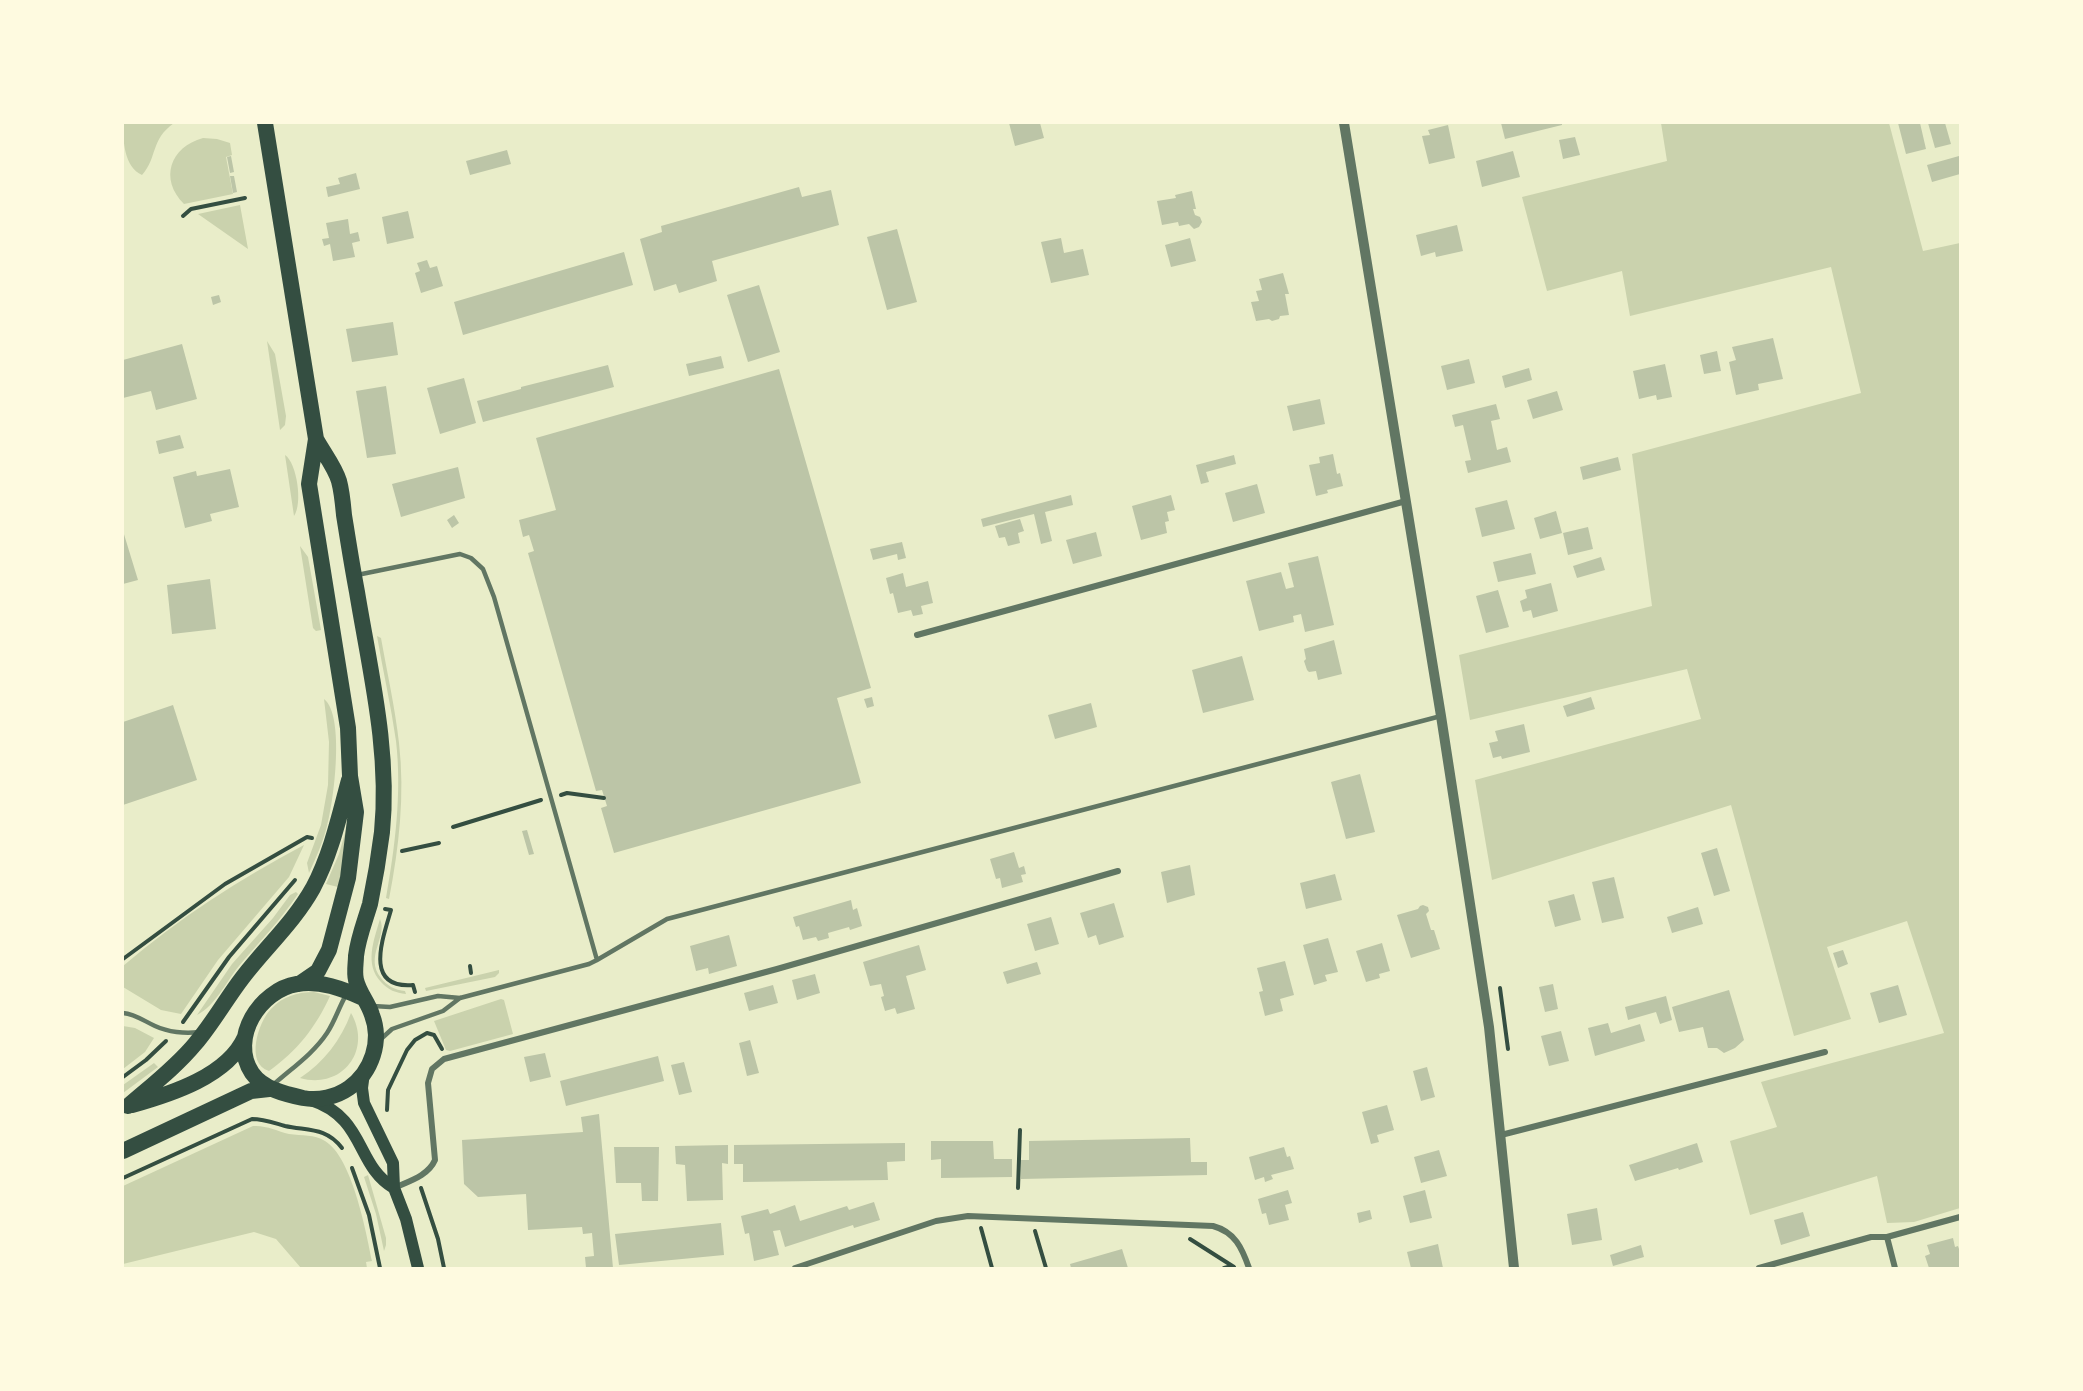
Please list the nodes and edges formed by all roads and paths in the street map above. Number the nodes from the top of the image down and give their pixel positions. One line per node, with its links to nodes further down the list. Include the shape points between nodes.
1 (265, 123): 5 (highway)
2 (1344, 123): 6 (street)
3 (245, 198): 4 (path, via 191,209)
4 (183, 216)
5 (316, 439): 7 (highway, via 339,480); 10 (highway, via 309,484 346,718)
6 (1406, 501): 8 (street); 9 (street)
7 (354, 576): 22 (lane, via 455,553 471,558 483,570); 25 (highway, via 377,709 384,783 375,881)
8 (916, 635)
9 (1441, 716): 22 (lane, via 667,919); 45 (street, via 1489,1028)
10 (350, 776): 26 (highway, via 357,812 344,898 325,961); 33 (highway, via 329,852 312,889)
11 (560, 795): 12 (path)
12 (604, 798)
13 (541, 800): 14 (path)
14 (453, 826)
15 (312, 838): 21 (path, via 307,837 225,884)
16 (439, 843): 17 (path)
17 (402, 851)
18 (1118, 871): 37 (street)
19 (295, 880): 32 (path, via 229,957)
20 (391, 910): 27 (path, via 380,965 392,982)
21 (123, 959)
22 (597, 960): 29 (lane)
23 (470, 966): 24 (path)
24 (471, 972)
25 (355, 976): 28 (lane); 30 (highway)
26 (299, 984): 28 (highway, via 319,984); 34 (highway, via 280,989 264,1001 252,1017)
27 (413, 985)
28 (347, 992): 30 (highway); 40 (lane, via 321,1041)
29 (460, 998): 30 (lane, via 432,997 381,1007); 35 (lane, via 443,1011 392,1029)
30 (364, 1000): 35 (highway, via 375,1023)
31 (123, 1013): 32 (lane)
32 (174, 1031): 33 (lane); 39 (path)
33 (205, 1031): 42 (highway, via 173,1067)
34 (246, 1036): 40 (highway, via 248,1066); 42 (highway, via 240,1049 222,1067 164,1096)
35 (375, 1046): 38 (highway)
36 (1825, 1052): 45 (street)
37 (447, 1058): 43 (path, via 434,1035 426,1033 415,1040 388,1090); 49 (street, via 437,1063 429,1076 435,1160 432,1168)
38 (364, 1073): 41 (highway, via 335,1095); 51 (main road, via 364,1103 393,1163)
39 (123, 1077)
40 (269, 1089): 41 (highway); 47 (highway, via 251,1091)
41 (308, 1098): 51 (main road, via 345,1121 375,1172)
42 (126, 1107)
43 (388, 1116)
44 (1020, 1130): 52 (path)
45 (1501, 1135): 69 (street)
46 (343, 1150): 50 (path, via 333,1138 318,1130 252,1119)
47 (123, 1151)
48 (351, 1164): 61 (path, via 369,1215)
49 (416, 1177): 51 (street); 63 (path, via 431,1215)
50 (123, 1178)
51 (394, 1188): 62 (main road)
52 (1018, 1188)
53 (1960, 1217): 58 (street)
54 (992, 1227): 65 (path, via 979,1227)
55 (1024, 1229): 56 (path)
56 (1035, 1230): 57 (path); 66 (path)
57 (1047, 1231)
58 (1887, 1237): 70 (street, via 1871,1237); 71 (street)
59 (1178, 1238): 60 (path, via 1190,1239)
60 (1233, 1267): 67 (path)
61 (380, 1268)
62 (418, 1268)
63 (444, 1268)
64 (795, 1268): 68 (street, via 936,1221 968,1216 1213,1226 1238,1242)
65 (992, 1268)
66 (1046, 1268)
67 (1224, 1268)
68 (1249, 1268)
69 (1515, 1268)
70 (1759, 1268)
71 (1895, 1268)

